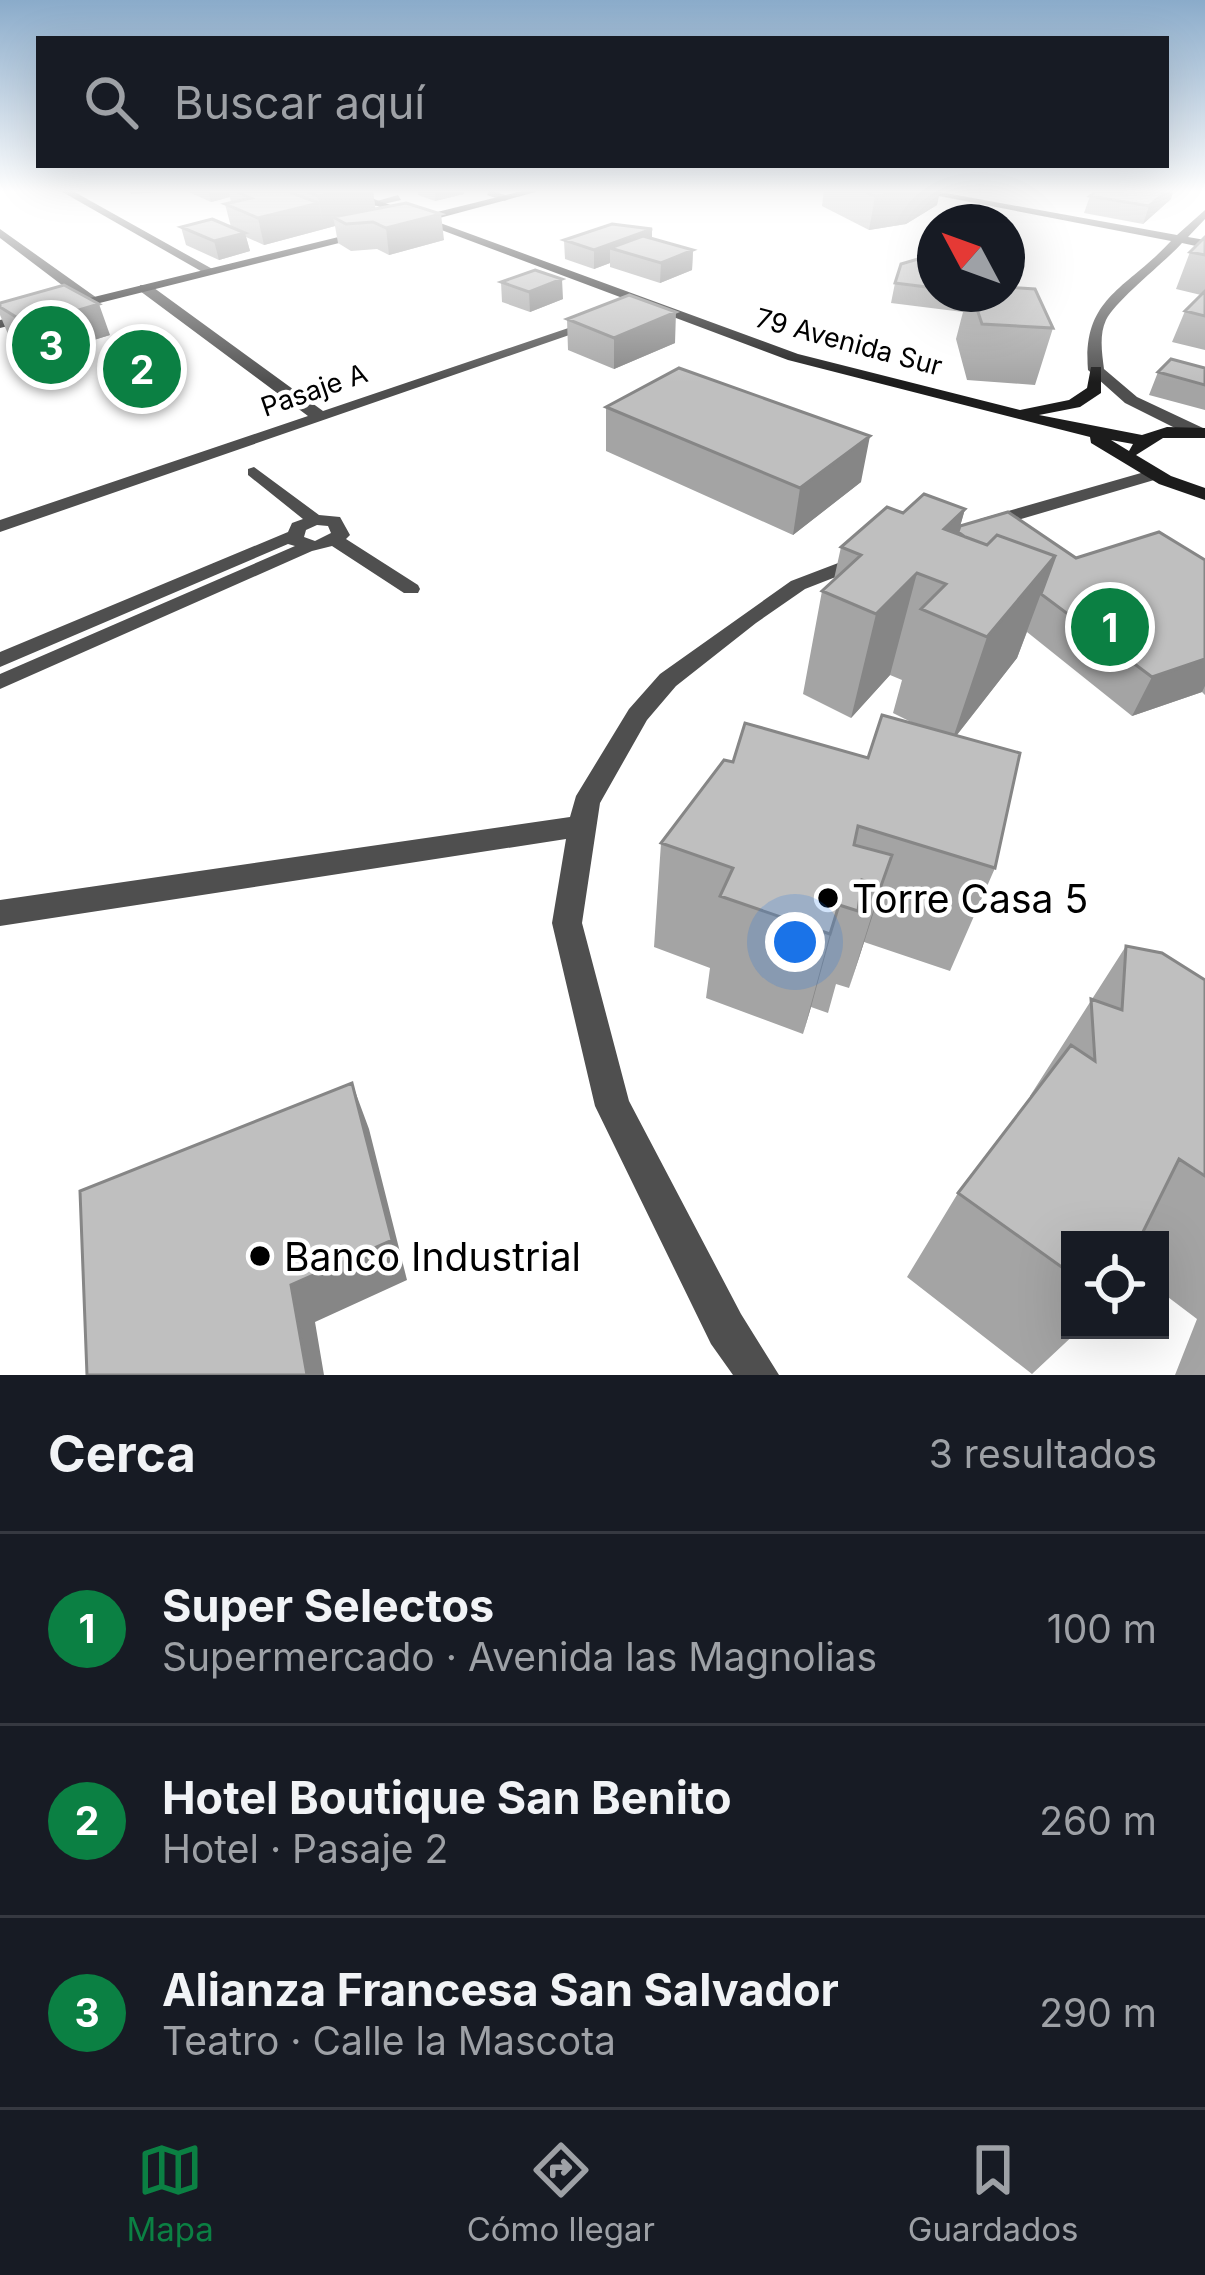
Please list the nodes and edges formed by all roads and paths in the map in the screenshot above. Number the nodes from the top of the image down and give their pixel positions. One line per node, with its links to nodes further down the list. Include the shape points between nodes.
1 (29, 254): 8 (street)
2 (179, 254): 6 (street)
3 (281, 254): 6 (main road)
4 (508, 254): 9 (main road, 79 Avenida Sur)
5 (1164, 254): 11 (street, via 1105,306 1091,337)
6 (211, 272): 7 (main road)
7 (145, 288): 8 (main road); 14 (street)
8 (92, 302): 10 (main road)
9 (646, 307): 13 (main road, 79 Avenida Sur, via 793,357); 14 (street, Pasaje A)
10 (0, 325)
11 (1096, 370): 12 (street); 13 (main road, via 1095,390 1074,404)
12 (1131, 400): 16 (street); 17 (street)
13 (1003, 411): 15 (main road, 79 Avenida Sur)
14 (319, 416): 22 (street, Pasaje A)
15 (1079, 430): 17 (main road, 79 Avenida Sur); 18 (main road, 79 Avenida Sur)
16 (1201, 433): 17 (main road, 79 Avenida Sur)
17 (1148, 437): 18 (main road, via 1137,450)
18 (1148, 468): 20 (main road, 79 Avenida Sur); 23 (street)
19 (254, 472): 21 (lane)
20 (1205, 494)
21 (315, 520): 24 (lane, via 340,525); 25 (lane)
22 (0, 526)
23 (951, 534)
24 (335, 541): 25 (lane); 27 (lane)
25 (299, 542): 28 (lane); 29 (lane)
26 (905, 547): 30 (street, via 798,585 668,680 610,757)
27 (411, 589)
28 (0, 660)
29 (0, 682)
30 (583, 826): 31 (street); 32 (street, via 567,923 614,1106 725,1329)
31 (0, 913)
32 (758, 1375)

